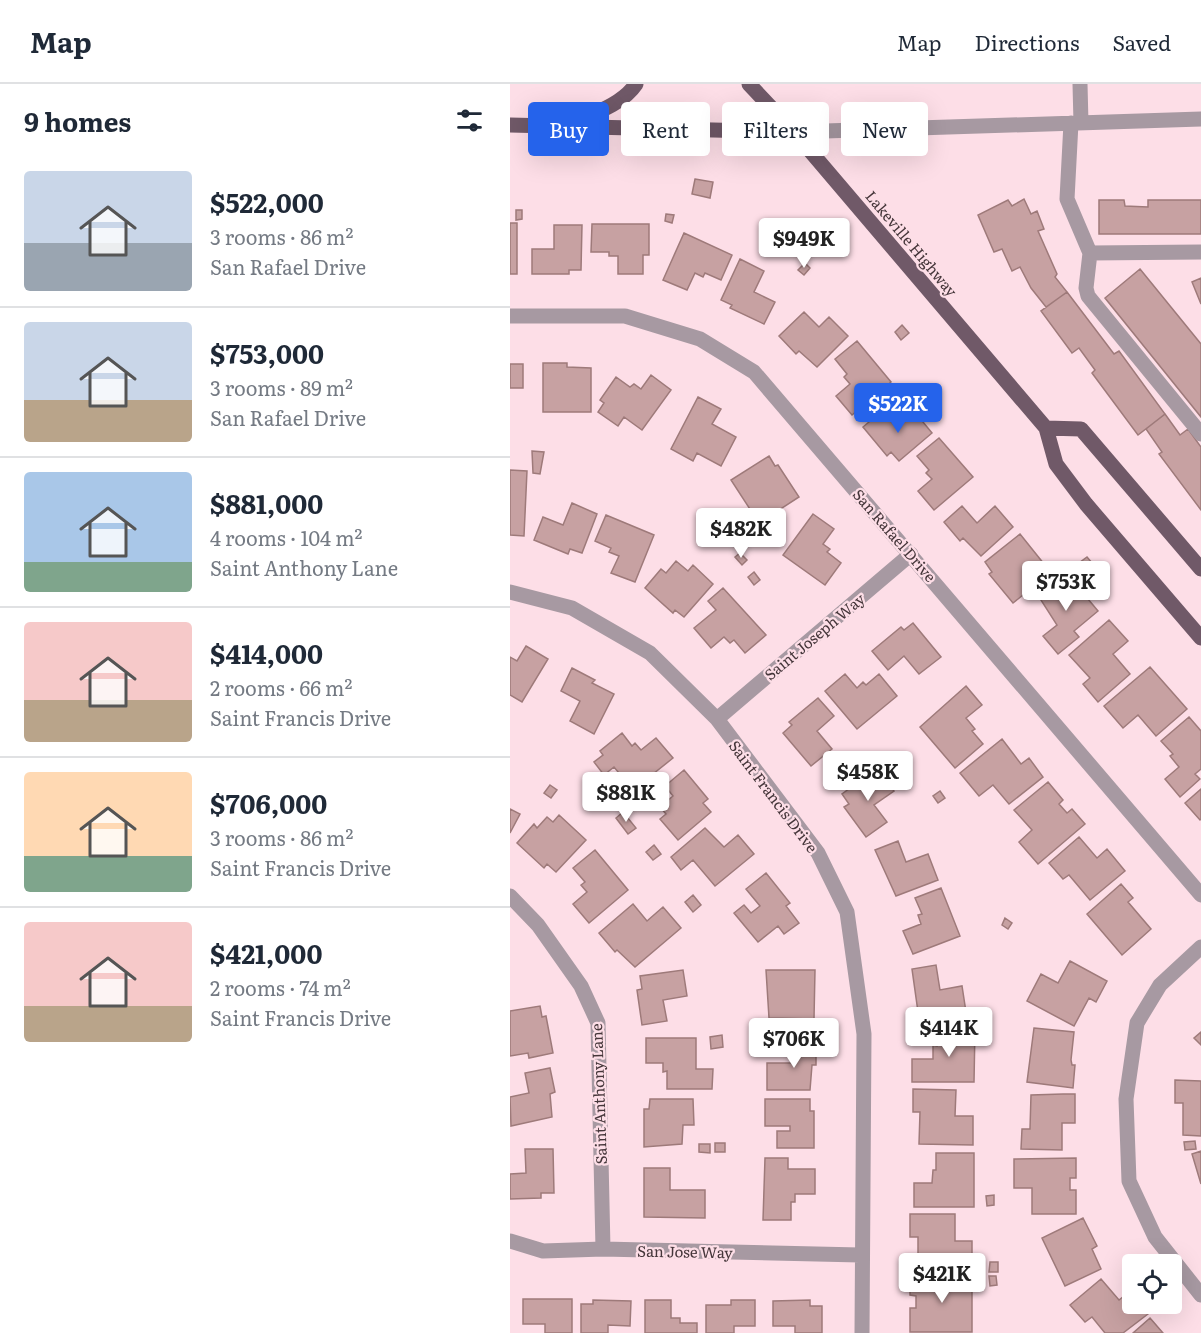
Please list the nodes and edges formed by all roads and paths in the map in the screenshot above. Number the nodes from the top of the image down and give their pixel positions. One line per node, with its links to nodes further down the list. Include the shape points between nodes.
1 (636, 84): 5 (main road)
2 (749, 84): 4 (main road, Lakeville Highway)
3 (1080, 84): 7 (street)
4 (766, 102)
5 (609, 107)
6 (1201, 119): 7 (street)
7 (1076, 123): 12 (street); 15 (street, via 1067,199)
8 (510, 125): 9 (main road)
9 (528, 125)
10 (609, 127): 11 (main road)
11 (722, 130)
12 (829, 131)
13 (814, 156): 17 (main road, Lakeville Highway)
14 (1201, 252): 15 (street)
15 (1090, 253): 18 (street, via 1088,296)
16 (510, 316): 19 (street, San Rafael Drive, via 625,316 700,339 754,372)
17 (1046, 428): 20 (main road, via 1081,429); 22 (main road, Lakeville Highway, via 1056,464)
18 (1201, 434)
19 (911, 554): 23 (street, Saint Joseph Way); 24 (street, San Rafael Drive)
20 (1201, 569)
21 (510, 592): 23 (street, Saint Francis Drive, via 572,608 650,653)
22 (1201, 638)
23 (717, 718): 29 (street, Saint Francis Drive, via 818,853 847,912 864,1034)
24 (1201, 895)
25 (510, 896): 28 (street, Saint Anthony Lane, via 538,925 581,986 598,1023)
26 (1201, 947): 30 (street, via 1160,985 1137,1023 1126,1099 1129,1181 1155,1237)
27 (510, 1241): 28 (street, San Jose Way, via 543,1251)
28 (603, 1249): 29 (street, San Jose Way)
29 (861, 1255): 31 (street, Saint Francis Drive)
30 (1201, 1295)
31 (862, 1333)

